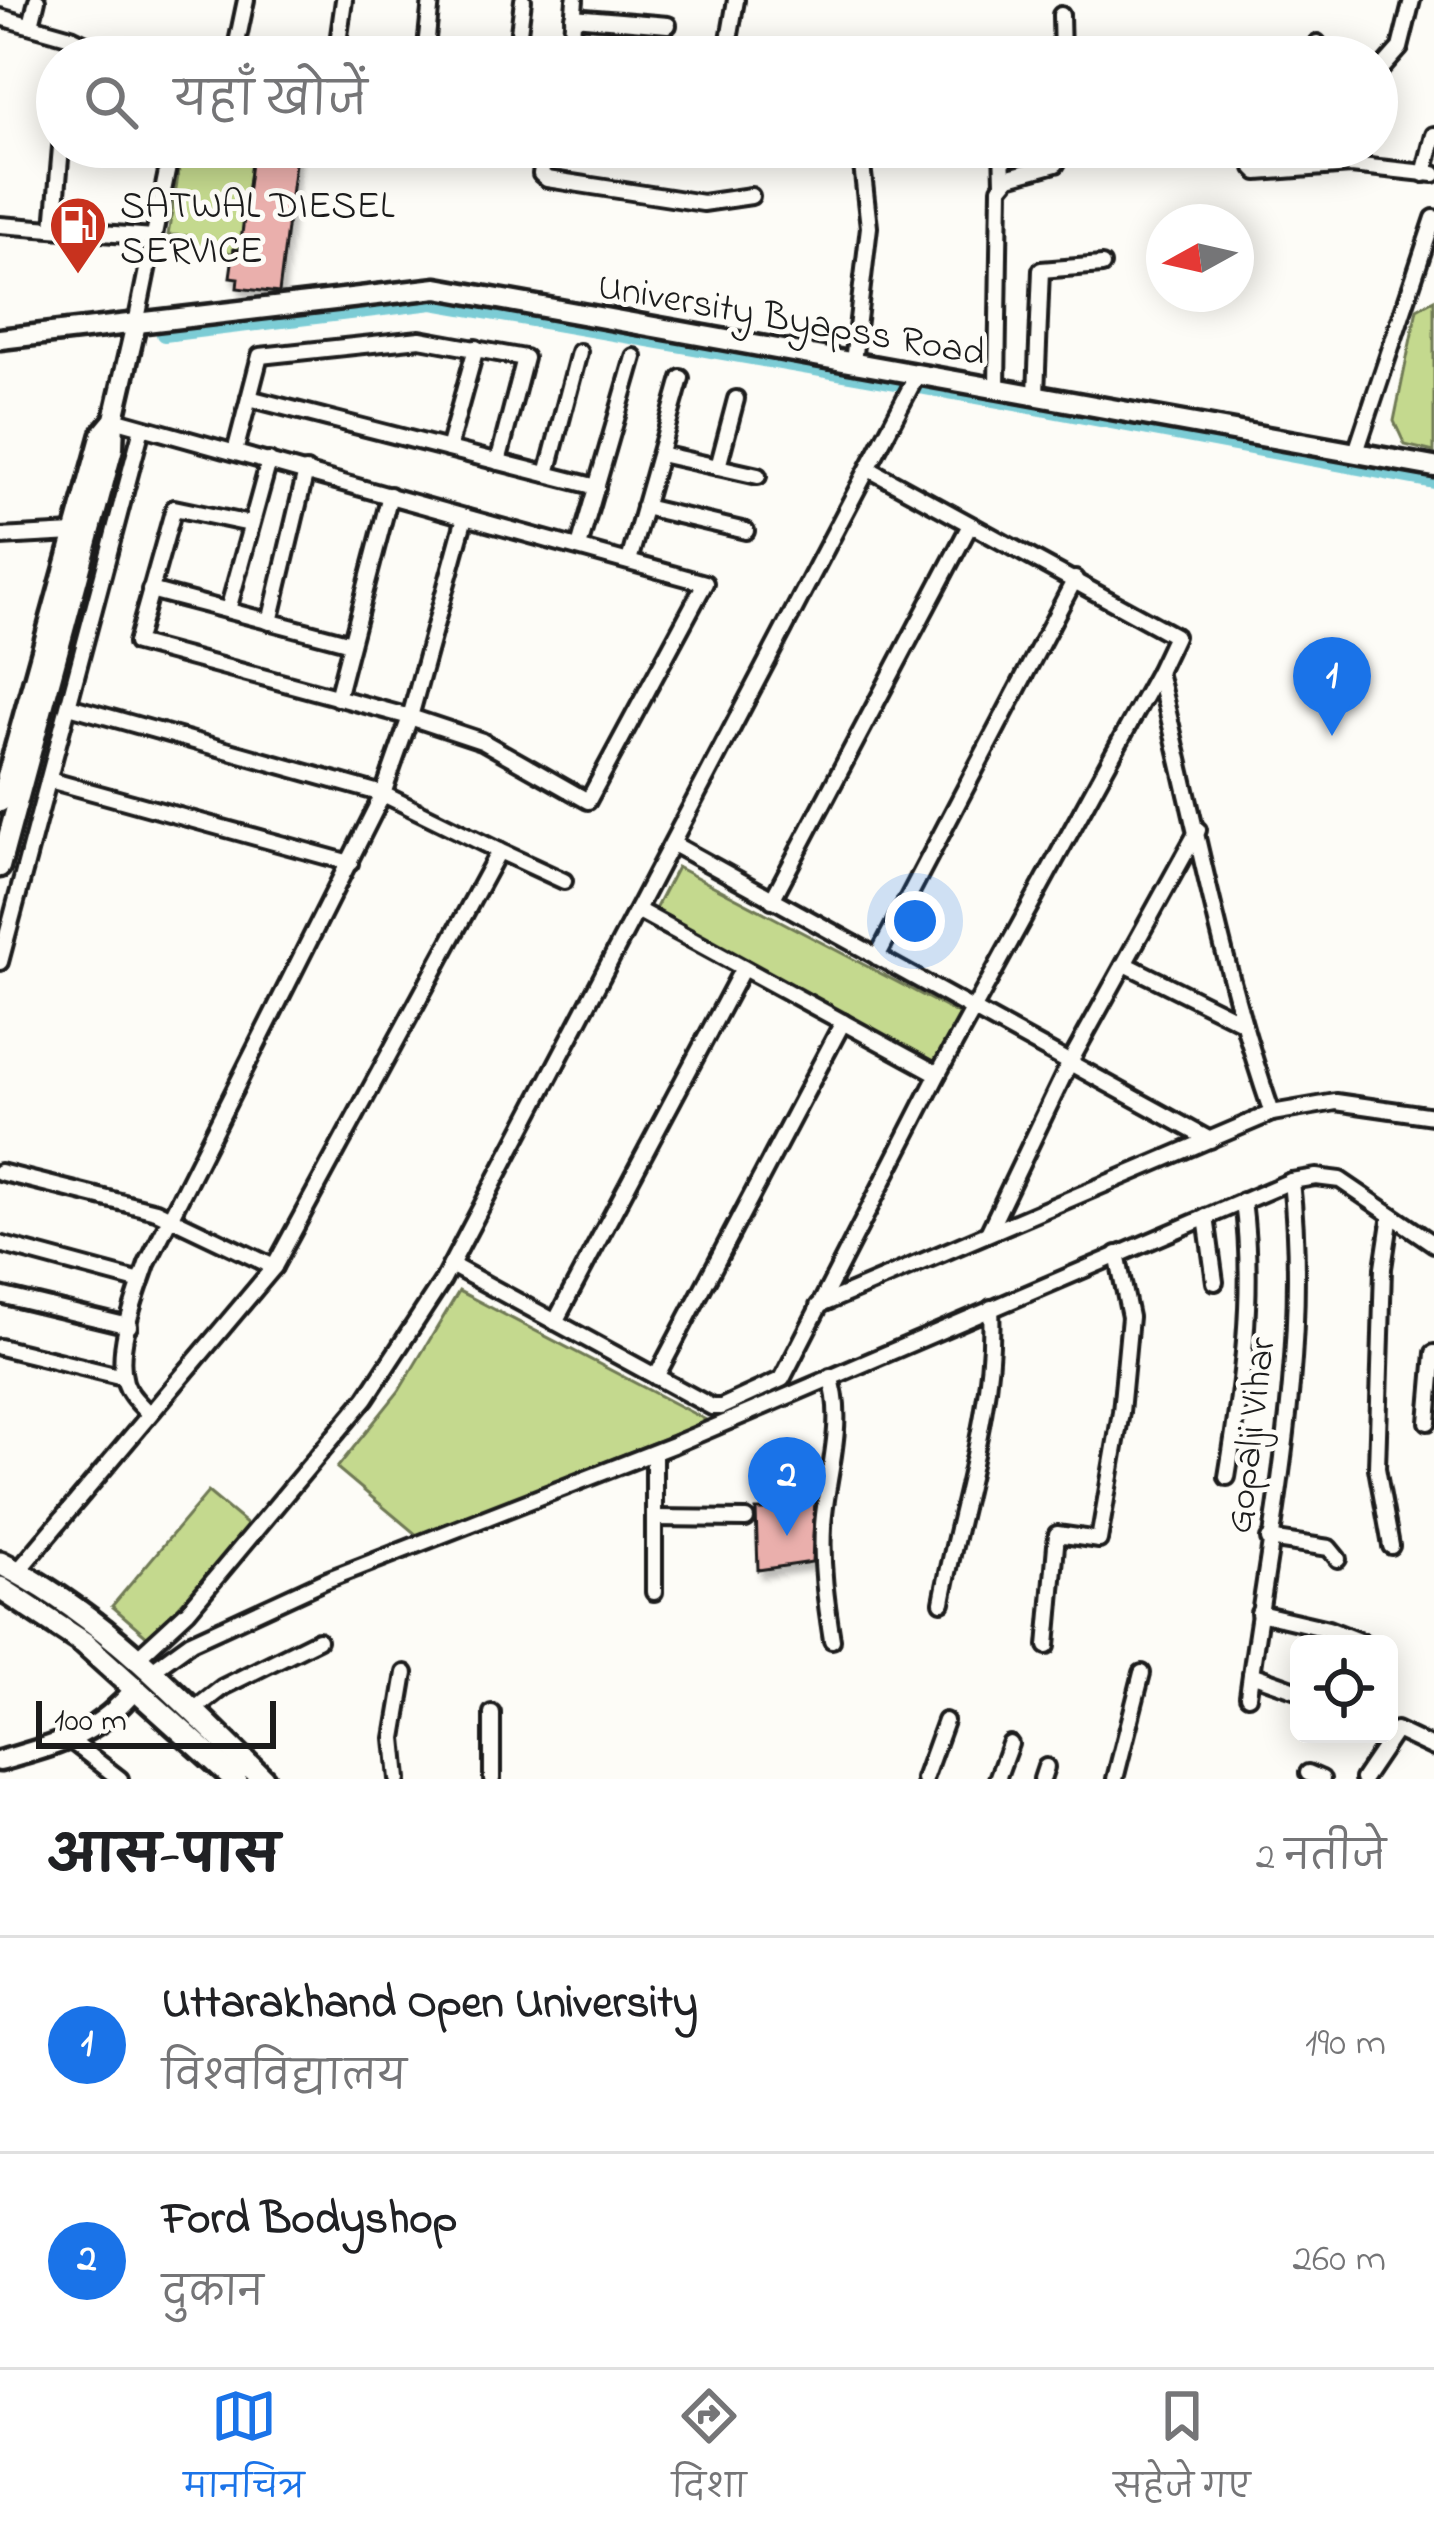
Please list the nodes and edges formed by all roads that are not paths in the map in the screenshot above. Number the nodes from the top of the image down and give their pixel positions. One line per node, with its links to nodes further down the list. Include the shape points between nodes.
1 (37, 0): 12 (street)
2 (246, 0): 15 (street)
3 (344, 0): 16 (street)
4 (431, 0): 17 (street)
5 (523, 0): 18 (street)
6 (575, 0): 11 (street)
7 (736, 0): 20 (street)
8 (1412, 0): 22 (street)
9 (1061, 15): 21 (street)
10 (0, 17): 12 (street)
11 (573, 17): 13 (street); 19 (street)
12 (32, 25): 14 (street)
13 (668, 25)
14 (68, 36)
15 (238, 36)
16 (339, 36)
17 (427, 36)
18 (519, 36)
19 (572, 36)
20 (730, 36)
21 (1062, 36)
22 (1398, 50)
23 (1434, 135): 33 (street)
24 (60, 168): 38 (street)
25 (168, 168): 39 (street)
26 (543, 168): 35 (street, via 547,179 703,203)
27 (862, 168): 46 (street, via 869,227)
28 (1003, 168): 34 (street)
29 (1042, 168): 34 (street)
30 (1254, 168): 31 (street)
31 (1306, 168)
32 (1377, 168): 33 (street)
33 (1429, 174)
34 (1003, 183): 49 (street)
35 (751, 196)
36 (1434, 218): 57 (street)
37 (0, 225): 38 (street)
38 (54, 228): 39 (street)
39 (154, 236): 41 (street)
40 (1102, 265): 50 (street, via 1041,270)
41 (136, 324): 42 (main road, University Byapss Road); 46 (main road, University Byapss Road, via 437,288); 53 (main road)
42 (0, 339)
43 (476, 348): 51 (street, via 420,339 263,355); 55 (street); 60 (street, via 525,360)
44 (579, 352): 65 (street)
45 (634, 357): 67 (street)
46 (853, 362): 48 (main road, University Byapss Road)
47 (681, 378): 58 (street)
48 (915, 380): 49 (main road, University Byapss Road); 63 (street)
49 (997, 386): 50 (main road, University Byapss Road)
50 (1036, 394): 57 (main road, University Byapss Road)
51 (249, 398): 55 (street); 56 (street)
52 (736, 399): 62 (street)
53 (114, 419): 54 (street); 74 (main road, via 102,434); 95 (main road)
54 (142, 428): 56 (street); 85 (street)
55 (448, 449): 60 (street)
56 (235, 452): 59 (street)
57 (1356, 452): 61 (main road, University Byapss Road)
58 (659, 454): 62 (street); 69 (street)
59 (269, 461): 64 (street); 71 (street)
60 (498, 462): 65 (street)
61 (1434, 466)
62 (718, 467): 66 (street)
63 (869, 469): 72 (street); 92 (street)
64 (306, 471): 68 (street); 81 (street)
65 (547, 474): 67 (street)
66 (758, 476)
67 (596, 487): 76 (street)
68 (390, 495): 70 (street); 82 (street)
69 (644, 507): 73 (street); 77 (street)
70 (465, 517): 76 (street); 86 (street)
71 (250, 524): 79 (street, via 174,508); 80 (street)
72 (970, 525): 78 (street); 97 (street)
73 (746, 531)
74 (74, 533): 75 (street); 87 (main road)
75 (0, 537)
76 (579, 547): 77 (street)
77 (629, 561): 86 (street, via 705,586 588,801 482,741)
78 (1075, 579): 83 (street, via 1175,636); 99 (street)
79 (150, 590): 80 (street); 84 (street, via 137,644)
80 (228, 610): 81 (street)
81 (270, 622): 82 (street)
82 (351, 643): 84 (street)
83 (1157, 672): 91 (street); 103 (street)
84 (337, 698): 86 (street)
85 (69, 706): 88 (street); 89 (street)
86 (410, 717): 89 (street)
87 (3, 777): 90 (main road)
88 (49, 780): 94 (street); 100 (street)
89 (383, 794): 93 (street); 94 (street)
90 (0, 802)
91 (1198, 830): 101 (street); 104 (street)
92 (673, 844): 97 (street); 98 (street)
93 (499, 851): 96 (street); 122 (street)
94 (350, 863): 115 (street)
95 (0, 868)
96 (564, 881)
97 (772, 900): 99 (street)
98 (639, 910): 102 (street); 121 (street)
99 (877, 957): 103 (street)
100 (0, 962)
101 (1124, 964): 104 (street); 106 (street)
102 (743, 968): 105 (street); 128 (street)
103 (972, 1011): 106 (street); 107 (street)
104 (1240, 1021): 108 (street)
105 (843, 1022): 107 (street); 132 (street)
106 (1069, 1064): 110 (street); 117 (street)
107 (938, 1074): 126 (street)
108 (1272, 1113): 109 (street, via 1336,1102); 110 (street)
109 (1433, 1116)
110 (1210, 1140): 117 (street)
111 (0, 1172): 115 (street)
112 (1291, 1181): 113 (street); 114 (street, via 1340,1180); 141 (street, Gopalji Vihar, via 1297,1292)
113 (1244, 1201): 116 (street); 138 (street, via 1243,1384)
114 (1391, 1215): 119 (street); 142 (street, via 1377,1468)
115 (170, 1216): 122 (street); 123 (street)
116 (1205, 1216): 120 (street); 124 (street)
117 (989, 1231): 126 (street)
118 (0, 1244): 123 (street)
119 (1434, 1244)
120 (1117, 1254): 127 (street); 151 (street, via 1130,1317 1099,1540 1057,1534)
121 (451, 1265): 128 (street); 152 (street, via 366,1398)
122 (274, 1267): 135 (street)
123 (141, 1282): 129 (street)
124 (1215, 1282)
125 (0, 1295): 129 (street)
126 (818, 1306): 132 (street, via 782,1379 721,1406)
127 (991, 1308): 133 (street); 146 (street, via 986,1405)
128 (555, 1322): 132 (street)
129 (129, 1326): 134 (street)
130 (0, 1347): 134 (street)
131 (1434, 1353): 136 (street)
132 (656, 1377)
133 (830, 1377): 137 (street); 150 (street, via 836,1409 822,1573)
134 (123, 1378): 135 (street)
135 (149, 1414): 144 (street)
136 (1428, 1422)
137 (654, 1453): 139 (street); 152 (street, via 326,1580)
138 (1226, 1477)
139 (655, 1518): 140 (street); 145 (street)
140 (746, 1520)
141 (1269, 1539): 143 (street, via 1329,1548); 147 (street, Gopalji Vihar)
142 (1391, 1546)
143 (1338, 1559)
144 (6, 1578): 152 (main road, via 76,1608); 157 (main road)
145 (654, 1592)
146 (942, 1602)
147 (1258, 1613): 148 (street); 155 (street, Gopalji Vihar)
148 (1343, 1635)
149 (318, 1640): 159 (street)
150 (832, 1640)
151 (1047, 1646)
152 (144, 1664): 157 (main road); 159 (main road)
153 (405, 1673): 169 (street, via 394,1738)
154 (1142, 1673): 173 (street)
155 (1251, 1674): 156 (street); 158 (street, Gopalji Vihar)
156 (1290, 1687)
157 (135, 1690): 162 (main road, via 102,1724); 167 (main road)
158 (1248, 1696)
159 (192, 1711): 168 (main road)
160 (492, 1713): 170 (street)
161 (945, 1720): 171 (street)
162 (70, 1740): 165 (main road); 166 (street)
163 (1010, 1744): 172 (street)
164 (1434, 1748): 174 (street, via 1396,1730)
165 (0, 1761)
166 (120, 1779)
167 (235, 1779)
168 (263, 1779)
169 (398, 1779)
170 (492, 1779)
171 (924, 1779)
172 (997, 1779)
173 (1115, 1779)
174 (1363, 1779)

